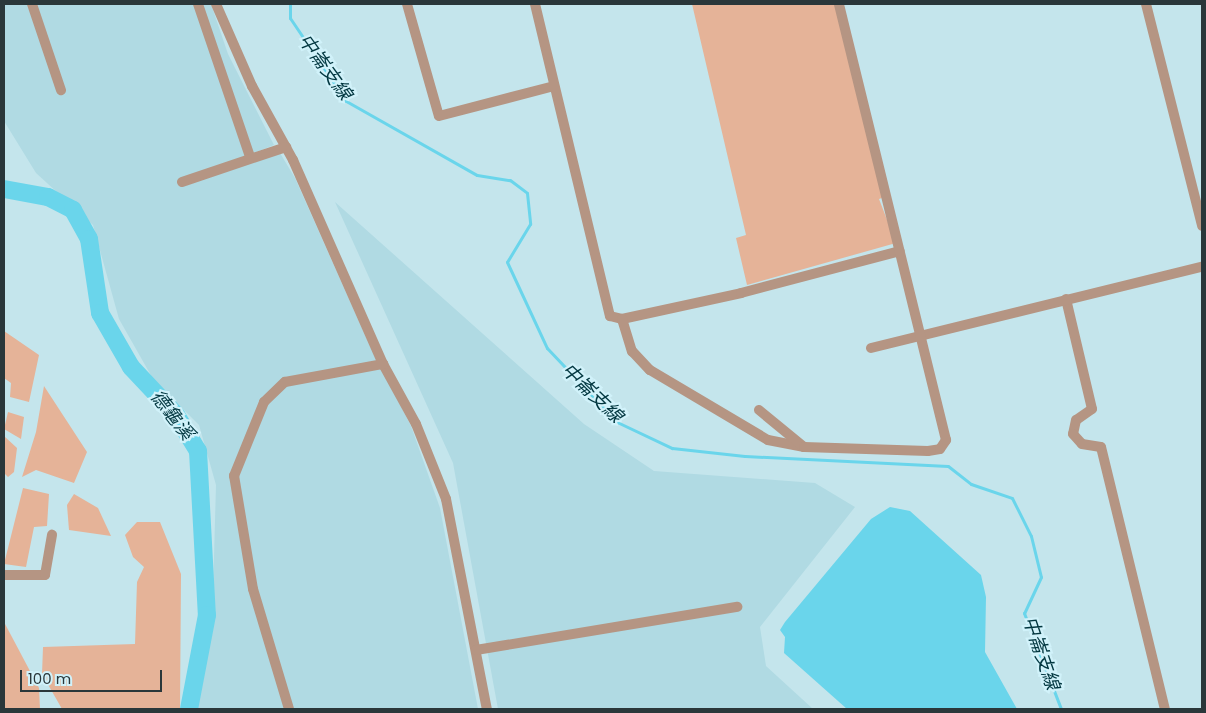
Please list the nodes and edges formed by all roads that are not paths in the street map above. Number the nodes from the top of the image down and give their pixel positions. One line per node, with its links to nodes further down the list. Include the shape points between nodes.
1 (32, 4): 9 (lane)
2 (198, 4): 11 (lane)
3 (216, 4): 10 (lane, via 252,86)
4 (408, 4): 8 (lane, via 439,116)
5 (534, 4): 8 (lane)
6 (839, 4): 14 (lane)
7 (1146, 4): 13 (lane)
8 (554, 86): 17 (lane, via 610,316)
9 (61, 90)
10 (286, 147): 11 (lane); 20 (lane)
11 (250, 158): 12 (lane)
12 (182, 182)
13 (1202, 226)
14 (900, 252): 17 (lane); 18 (lane)
15 (1202, 267): 16 (lane)
16 (1066, 299): 18 (lane); 29 (lane, via 1092,409 1076,420 1073,434 1082,444 1101,447)
17 (622, 319): 22 (lane, via 632,351 650,370 768,440)
18 (922, 334): 19 (lane); 22 (lane, via 946,440 940,449 835,451)
19 (870, 348)
20 (383, 364): 26 (lane, via 416,424 446,500); 27 (lane, via 285,382 264,402 234,476 253,589)
21 (759, 410): 22 (lane)
22 (804, 447)
23 (52, 535): 24 (lane, via 45,575)
24 (4, 575)
25 (737, 607): 26 (lane)
26 (476, 650): 28 (lane)
27 (289, 709)
28 (487, 709)
29 (1165, 709)

